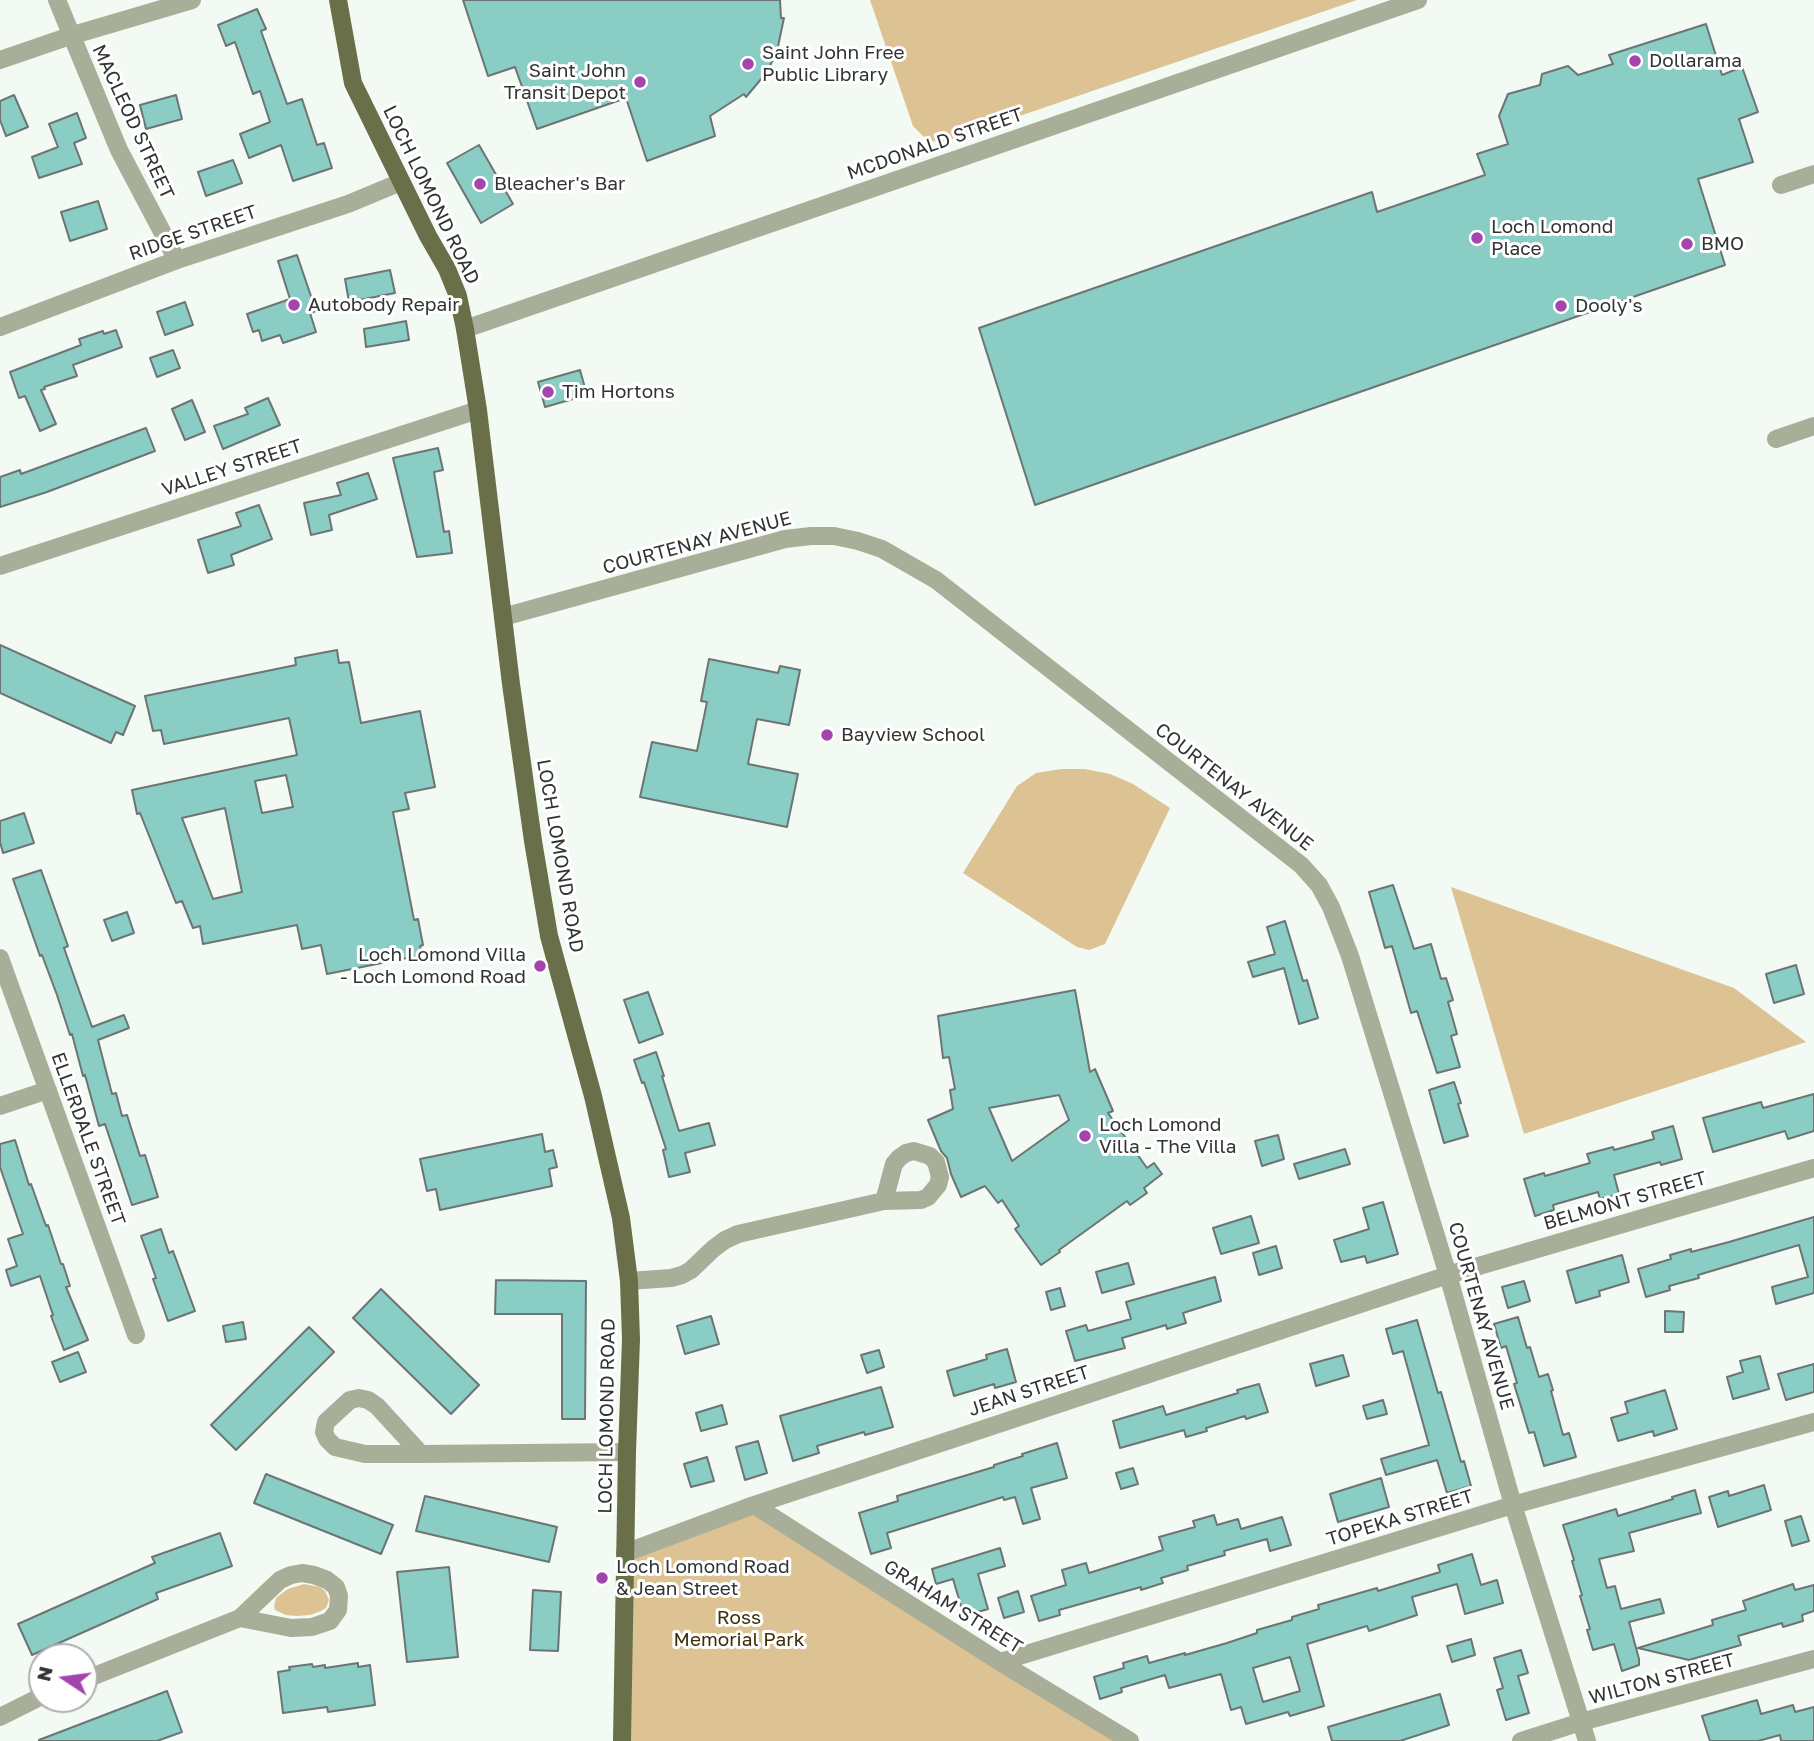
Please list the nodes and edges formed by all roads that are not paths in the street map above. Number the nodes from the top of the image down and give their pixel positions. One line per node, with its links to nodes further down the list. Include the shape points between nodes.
1 (57, 0): 5 (street, MACLEOD STREET)
2 (192, 0): 5 (street)
3 (338, 0): 8 (main road, LOCH LOMOND ROAD, via 353,83)
4 (1418, 0): 12 (street, MCDONALD STREET)
5 (70, 36): 6 (street); 10 (street, MACLEOD STREET, via 119,150)
6 (0, 60)
7 (1814, 174): 9 (street)
8 (401, 182): 10 (street, RIDGE STREET); 12 (main road, LOCH LOMOND ROAD, via 447,270)
9 (1782, 185)
10 (177, 260): 11 (street, RIDGE STREET)
11 (0, 327)
12 (466, 329): 13 (main road, LOCH LOMOND ROAD)
13 (478, 410): 16 (street, VALLEY STREET); 17 (main road, LOCH LOMOND ROAD)
14 (1814, 426): 15 (street)
15 (1776, 439)
16 (0, 566)
17 (503, 617): 23 (street, COURTENAY AVENUE, via 758,546 811,536 834,536 882,549 936,580 1301,865 1319,886 1350,956); 24 (main road, LOCH LOMOND ROAD, via 549,936 619,1205)
18 (0, 958): 19 (street, ELLERDALE STREET)
19 (48, 1090): 20 (street); 25 (street, ELLERDALE STREET)
20 (0, 1107)
21 (1814, 1168): 23 (street, BELMONT STREET)
22 (884, 1202): 24 (street, via 738,1234 682,1275)
23 (1448, 1275): 29 (street, JEAN STREET); 30 (street, COURTENAY AVENUE)
24 (629, 1281): 27 (main road, LOCH LOMOND ROAD)
25 (136, 1335)
26 (1814, 1422): 30 (street, TOPEKA STREET)
27 (627, 1452): 28 (street); 31 (main road, LOCH LOMOND ROAD)
28 (421, 1454): 28 (street, via 365,1454 335,1447 324,1432 326,1422 350,1400 368,1400)
29 (754, 1505): 31 (street, JEAN STREET); 34 (street, GRAHAM STREET)
30 (1513, 1505): 34 (street, TOPEKA STREET); 38 (street, COURTENAY AVENUE)
31 (625, 1553): 39 (main road, LOCH LOMOND ROAD)
32 (240, 1618): 32 (street, via 291,1628 312,1627 330,1621 338,1611 339,1597 327,1580 291,1575); 35 (street)
33 (1814, 1659): 38 (street, WILTON STREET)
34 (1000, 1662): 40 (street, GRAHAM STREET)
35 (98, 1674)
36 (28, 1703): 37 (street)
37 (0, 1717)
38 (1581, 1722): 41 (street, WILTON STREET); 42 (street, COURTENAY AVENUE)
39 (622, 1741)
40 (1130, 1741)
41 (1521, 1741)
42 (1587, 1741)

